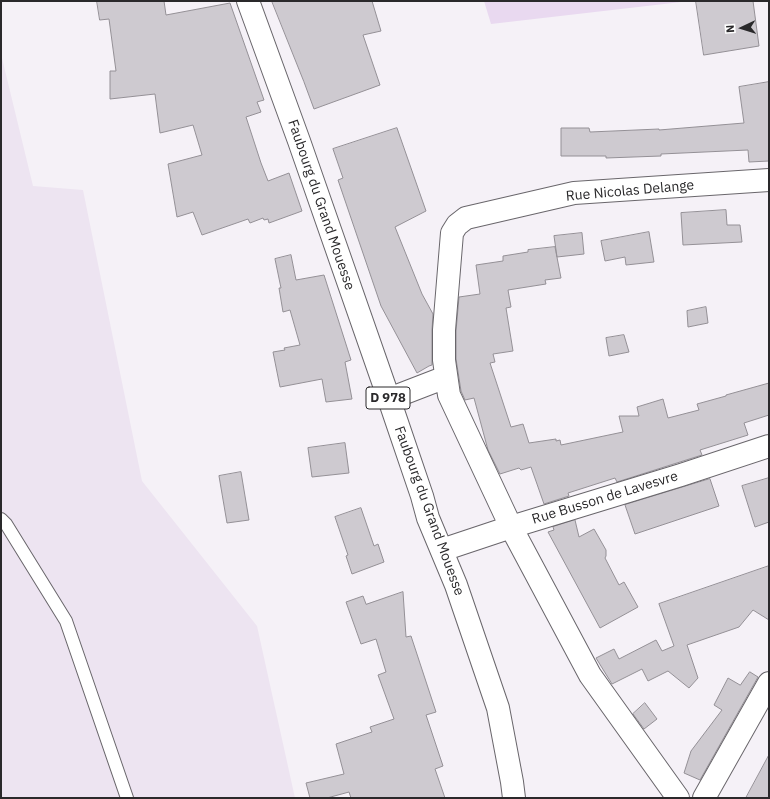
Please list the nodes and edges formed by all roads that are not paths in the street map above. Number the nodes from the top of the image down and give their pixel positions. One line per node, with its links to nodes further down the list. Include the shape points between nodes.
1 (248, 1): 4 (street, Faubourg du Grand Mouesse / D 978)
2 (769, 180): 3 (street, Rue Nicolas Delange, via 574,193 466,218 452,233 444,330)
3 (446, 377): 4 (street); 7 (street, via 449,396)
4 (389, 399): 8 (street, Faubourg du Grand Mouesse / D 978, via 428,518)
5 (769, 446): 7 (street, Rue Busson de Lavesvre)
6 (1, 519): 10 (lane, via 66,621)
7 (511, 527): 8 (street, Rue Busson de Lavesvre); 12 (street, via 590,675)
8 (442, 550): 11 (street, Faubourg du Grand Mouesse / D 978, via 498,708)
9 (769, 683): 13 (street)
10 (127, 798)
11 (514, 798)
12 (678, 798)
13 (704, 798)

